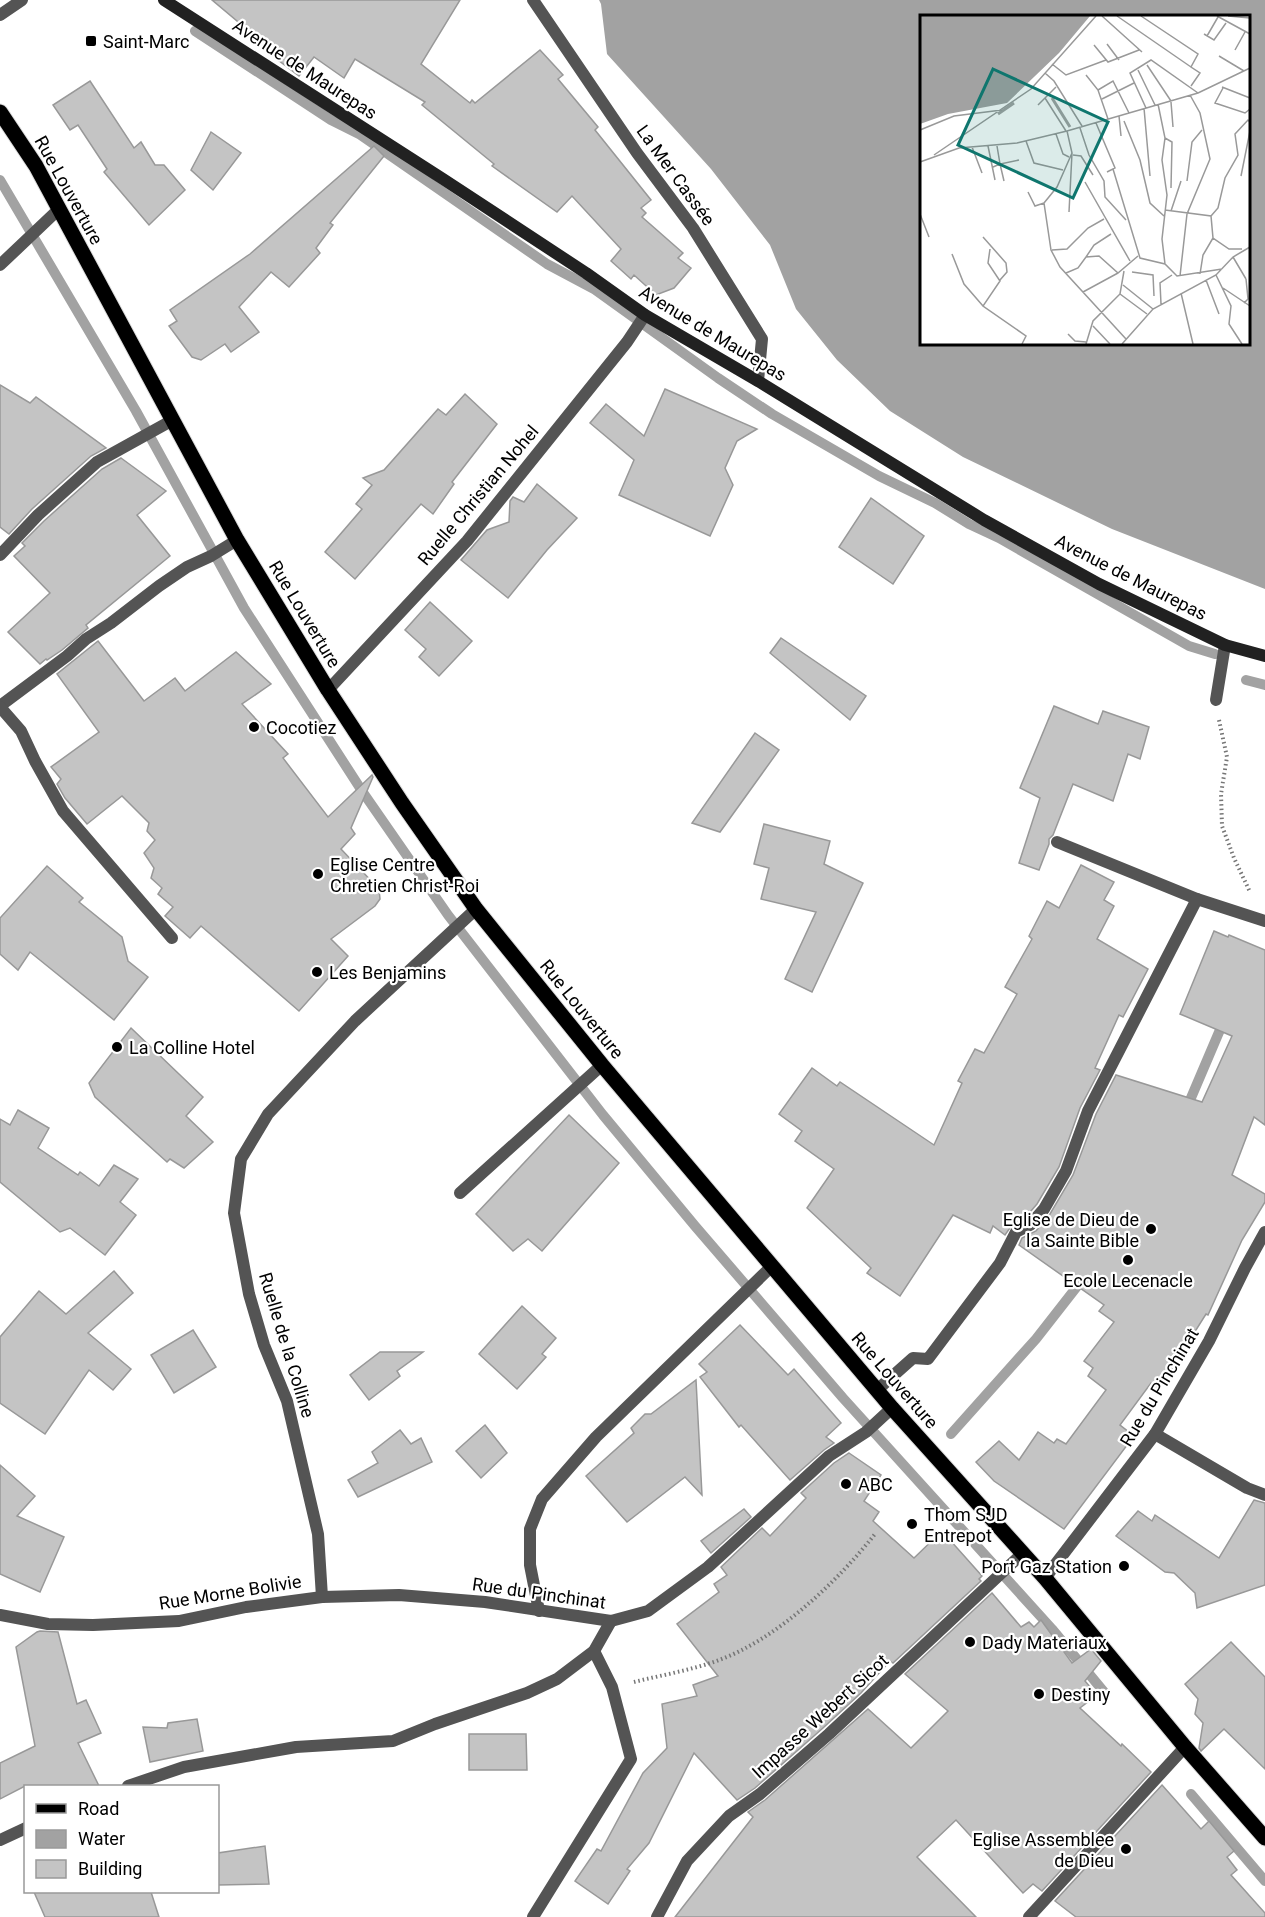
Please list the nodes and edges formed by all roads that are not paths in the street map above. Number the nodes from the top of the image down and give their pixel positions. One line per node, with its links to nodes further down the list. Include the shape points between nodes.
1 (22, 0): 4 (street)
2 (164, 0): 8 (street, Avenue de Maurepas)
3 (533, 0): 9 (street, La Mer Cassée, via 693,228 762,339)
4 (0, 15)
5 (0, 112): 6 (main road, Rue Louverture)
6 (59, 209): 7 (street); 10 (main road, Rue Louverture)
7 (0, 266)
8 (645, 315): 9 (street, Avenue de Maurepas); 15 (street, Ruelle Christian Nohel, via 467,541)
9 (758, 381): 13 (street, Avenue de Maurepas, via 984,520 1099,584)
10 (171, 421): 11 (main road, Rue Louverture); 12 (street, via 97,462)
11 (237, 540): 15 (main road, Rue Louverture); 17 (street, via 159,586)
12 (0, 555)
13 (1225, 645): 14 (street, Avenue de Maurepas); 16 (street)
14 (1265, 656)
15 (328, 690): 20 (main road, Rue Louverture)
16 (1216, 700)
17 (0, 707): 22 (street, via 21,731 63,811)
18 (1057, 842): 19 (street)
19 (1197, 899): 21 (street); 27 (street, via 1088,1111 1066,1171 1044,1209 1030,1225 1016,1232 1000,1263 928,1359 913,1358)
20 (476, 909): 23 (main road, Rue Louverture); 33 (street, Ruelle de la Colline, via 355,1022 268,1114 242,1159 234,1213 249,1294 287,1401 318,1534)
21 (1261, 919)
22 (172, 938)
23 (602, 1065): 24 (street); 26 (main road, Rue Louverture)
24 (459, 1193)
25 (1265, 1232): 29 (street, Rue du Pinchinat)
26 (772, 1266): 27 (main road, Rue Louverture); 34 (street, via 596,1437 542,1499 530,1529 530,1565)
27 (877, 1390): 28 (main road, Rue Louverture)
28 (892, 1408): 31 (main road, Rue Louverture); 36 (street, Rue du Pinchinat, via 829,1456 708,1568 648,1611)
29 (1155, 1434): 30 (street); 32 (street, Rue du Pinchinat)
30 (1265, 1495)
31 (1023, 1553): 32 (main road, Rue Louverture); 44 (street, Impasse Webert Sicot, via 829,1734 729,1816 687,1861)
32 (1045, 1578): 38 (main road, Rue Louverture)
33 (322, 1597): 34 (street, Rue du Pinchinat, via 399,1595); 35 (street, Rue Morne Bolivie, via 179,1621 48,1624)
34 (539, 1611): 36 (street, Rue du Pinchinat)
35 (0, 1615)
36 (611, 1621): 37 (street)
37 (594, 1651): 39 (street, via 557,1679 527,1693 393,1741 296,1747 184,1767); 43 (street, via 612,1687 631,1759)
38 (1185, 1747): 41 (main road, Rue Louverture); 45 (street)
39 (131, 1785)
40 (24, 1829): 42 (street)
41 (1265, 1838)
42 (0, 1839)
43 (533, 1917)
44 (657, 1917)
45 (1029, 1917)

